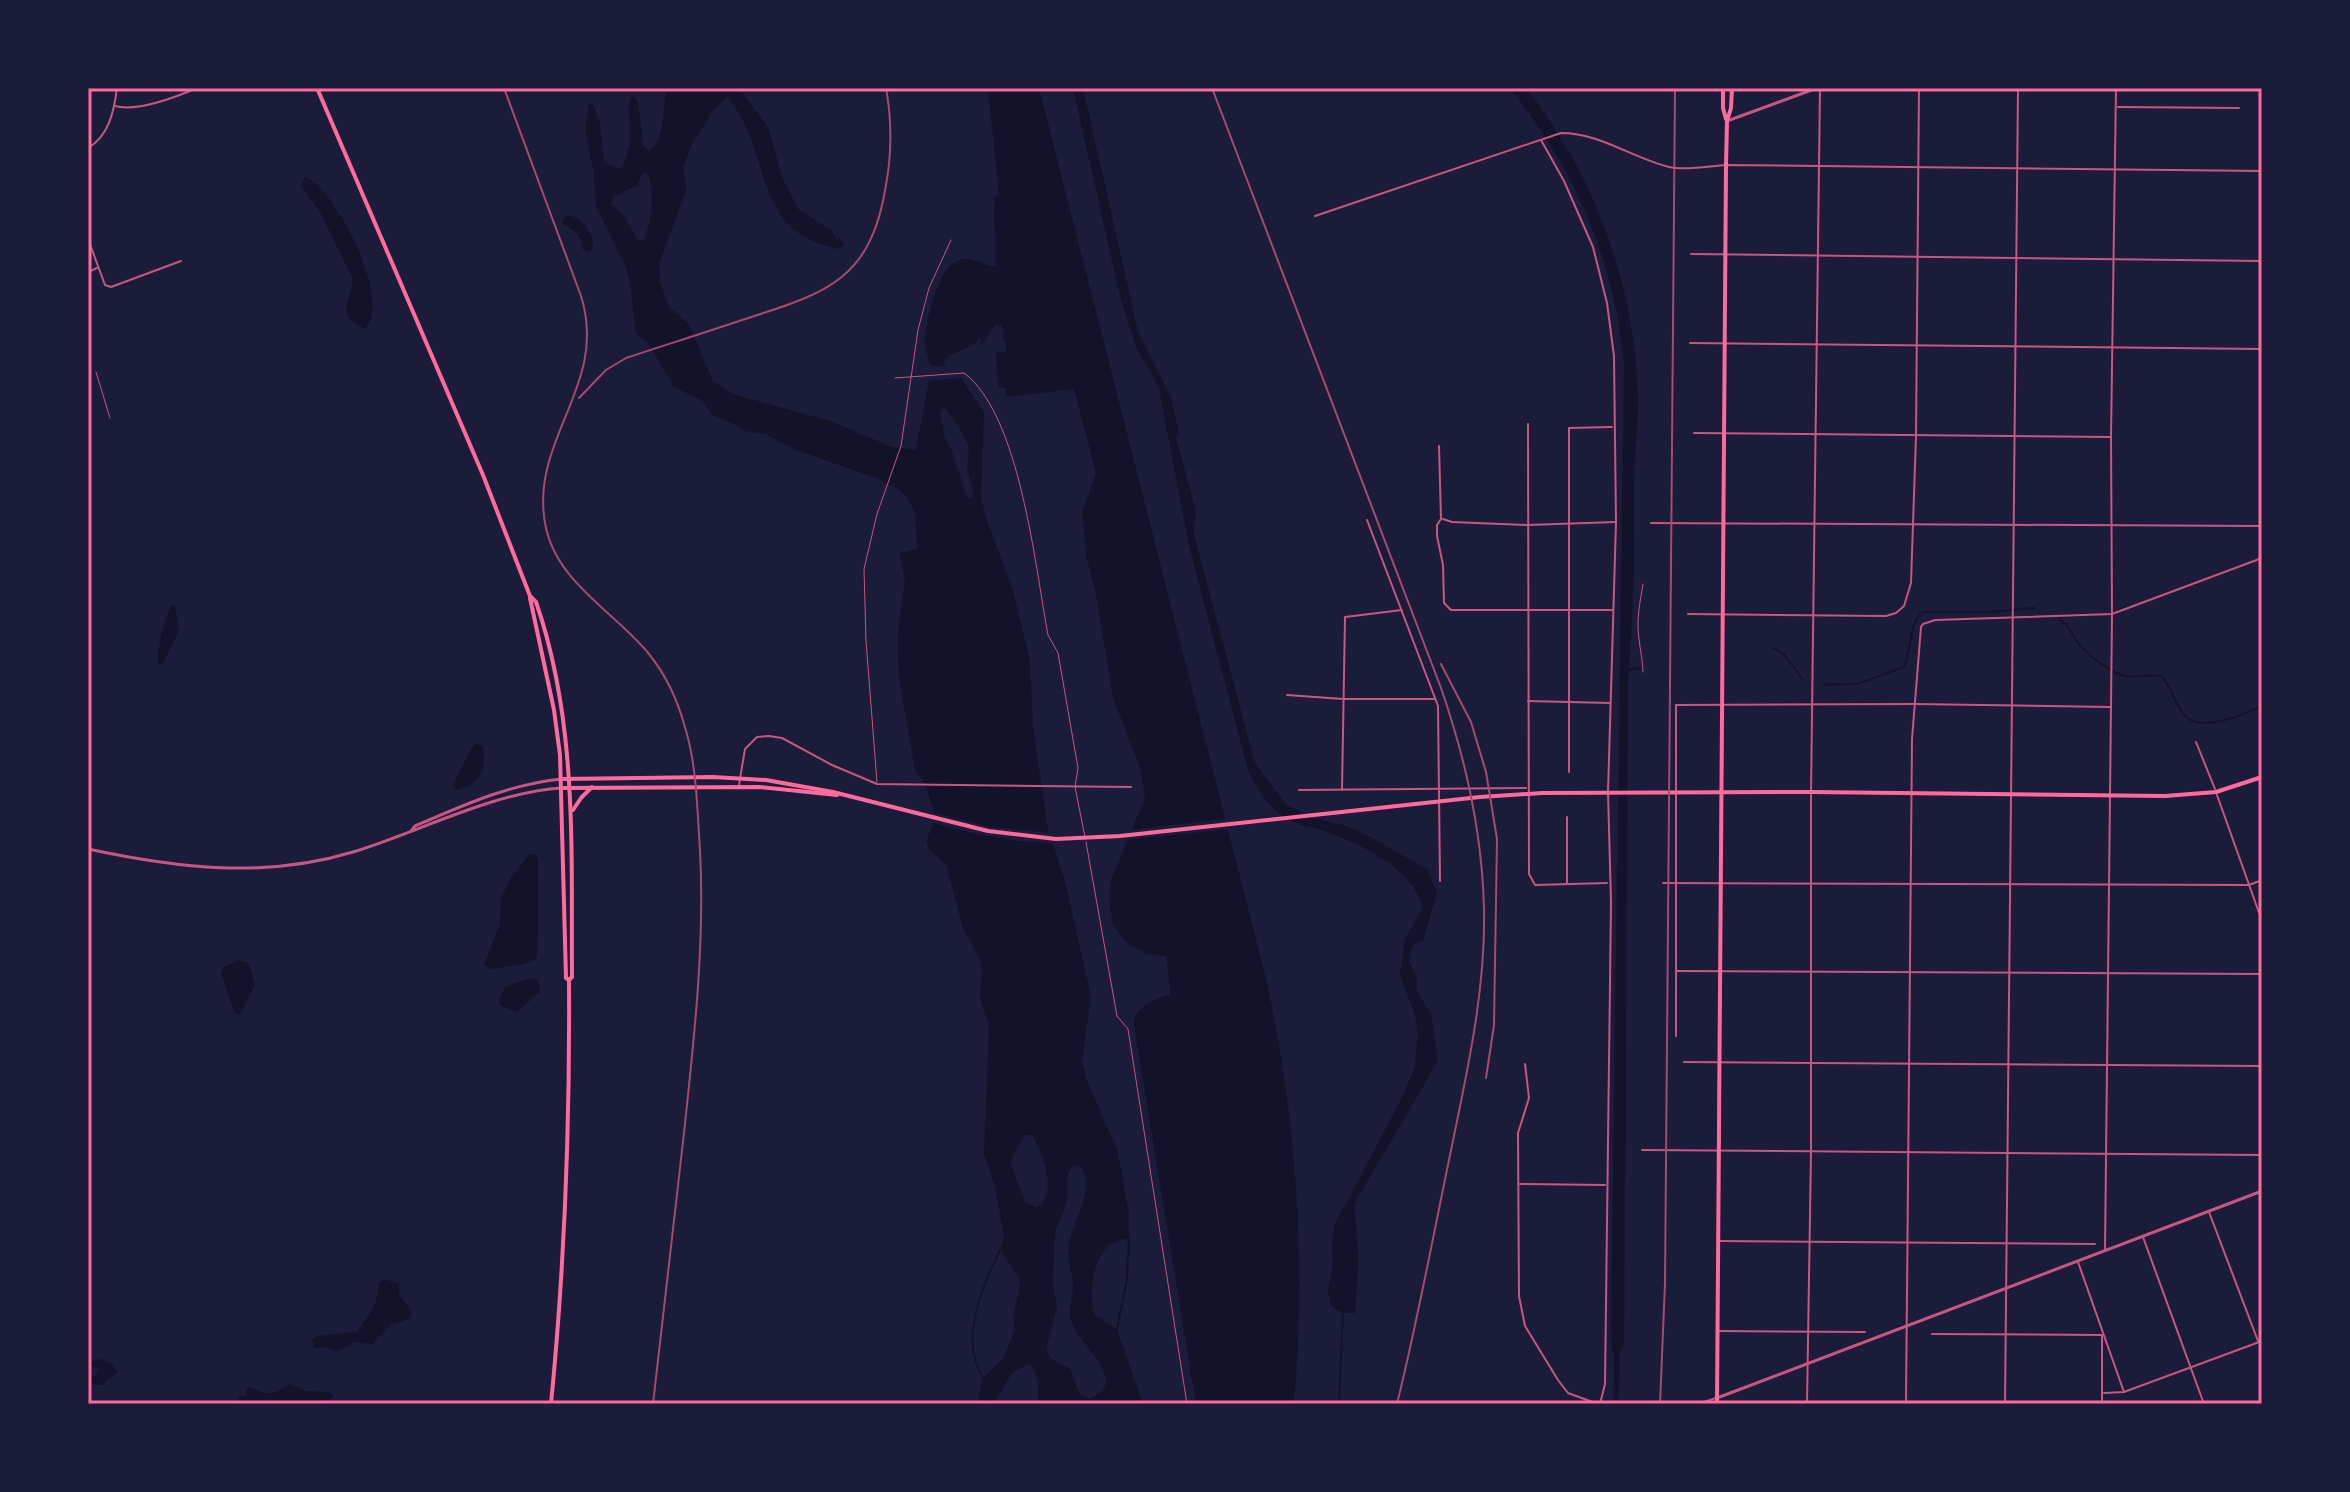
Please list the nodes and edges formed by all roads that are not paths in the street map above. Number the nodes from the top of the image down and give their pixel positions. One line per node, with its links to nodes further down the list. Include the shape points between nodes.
1 (117, 88): 10 (street)
2 (197, 88): 10 (street, via 176,97)
3 (317, 88): 69 (main road)
4 (1723, 88): 13 (main road)
5 (1732, 88): 13 (main road)
6 (1818, 88): 13 (street); 17 (street)
7 (1919, 88): 18 (street)
8 (2018, 88): 19 (street)
9 (2116, 88): 11 (street)
10 (115, 106): 15 (street, via 103,136)
11 (2117, 107): 12 (street); 20 (street)
12 (2239, 108)
13 (1727, 121): 16 (main road)
14 (1541, 140): 16 (street, via 1561,133 1597,138 1674,168); 22 (street); 47 (street, via 1582,219 1601,275 1614,356)
15 (90, 148)
16 (1726, 165): 17 (street); 26 (main road)
17 (1820, 166): 18 (street); 27 (street)
18 (1920, 167): 19 (street); 28 (street)
19 (2018, 168): 20 (street); 29 (street)
20 (2116, 169): 21 (street); 30 (street)
21 (2262, 171)
22 (1315, 216)
23 (88, 239): 33 (street)
24 (951, 240): 43 (lane, via 929,288)
25 (1691, 254): 26 (street)
26 (1727, 256): 27 (street); 36 (main road)
27 (1819, 256): 28 (street); 37 (street)
28 (1917, 256): 29 (street); 38 (street)
29 (2016, 258): 30 (street); 39 (street)
30 (2115, 259): 32 (street); 40 (street)
31 (181, 261): 33 (street, via 111,287)
32 (2262, 261)
33 (98, 268): 34 (street)
34 (88, 272)
35 (1690, 343): 36 (street)
36 (1726, 344): 37 (street); 49 (main road)
37 (1817, 345): 38 (street); 50 (street)
38 (1917, 346): 39 (street); 51 (street)
39 (2016, 347): 40 (street); 52 (street)
40 (2114, 349): 41 (street); 53 (street)
41 (2262, 349)
42 (96, 372): 45 (lane)
43 (911, 376): 44 (lane); 97 (lane, via 901,446 864,569); 100 (lane, via 964,373 999,417 1017,471 1048,635 1058,653 1078,768)
44 (895, 378)
45 (110, 418)
46 (1528, 424): 61 (street)
47 (1614, 426): 57 (street); 58 (street, via 1569,428)
48 (1694, 433): 49 (street)
49 (1726, 434): 50 (street); 60 (main road)
50 (1816, 435): 51 (street); 62 (street)
51 (1916, 436): 52 (street); 63 (street)
52 (2015, 437): 53 (street); 64 (street)
53 (2111, 437): 66 (street)
54 (1439, 446): 55 (street)
55 (1441, 519): 61 (street); 71 (street, via 1437,536 1446,607)
56 (1367, 520): 70 (street)
57 (1616, 522): 58 (street); 73 (street)
58 (1569, 523): 61 (street); 72 (street)
59 (1651, 523): 60 (street)
60 (1724, 524): 62 (street); 74 (main road)
61 (1527, 525): 71 (street)
62 (1815, 525): 63 (street); 77 (street)
63 (1914, 526): 64 (street); 77 (street, via 1911,583 1904,606 1886,616)
64 (2013, 526): 66 (street); 78 (street)
65 (2262, 526): 66 (street)
66 (2110, 527): 76 (street)
67 (2262, 558): 76 (street)
68 (1643, 584): 79 (lane, via 1638,614)
69 (530, 596): 95 (main road, via 554,710); 96 (main road, via 539,610 556,678)
70 (1402, 610): 81 (street, via 1345,617); 82 (street)
71 (1528, 610): 72 (street); 83 (street)
72 (1569, 610): 73 (street); 84 (street)
73 (1614, 610): 85 (street)
74 (1722, 613): 75 (street); 77 (street); 87 (main road)
75 (1688, 614)
76 (2112, 614): 78 (street); 90 (street)
77 (1813, 615): 88 (street)
78 (2012, 619): 86 (street, via 1923,624); 89 (street)
79 (1643, 672)
80 (1287, 695): 81 (street)
81 (1343, 699): 82 (street); 106 (street)
82 (1436, 699): 107 (street)
83 (1527, 701): 84 (street); 104 (street)
84 (1570, 702): 85 (street); 92 (street)
85 (1610, 703): 108 (street)
86 (1914, 704): 88 (street); 89 (street); 113 (street)
87 (1723, 706): 88 (street); 109 (street, via 1676,705); 110 (main road)
88 (1812, 706): 111 (street)
89 (2013, 706): 90 (street); 115 (street)
90 (2111, 707): 116 (street)
91 (2196, 742): 112 (street)
92 (1569, 772)
93 (2262, 777): 112 (main road)
94 (740, 778): 96 (main road); 97 (street, via 745,749 757,737 769,736); 98 (street); 114 (main road, via 794,783)
95 (562, 779): 96 (main road); 102 (main road); 119 (street, via 489,796)
96 (570, 779): 103 (main road)
97 (877, 784): 100 (street)
98 (739, 786): 99 (main road); 114 (main road)
99 (592, 787): 103 (main road); 117 (main road)
100 (1075, 787): 101 (street); 185 (lane, via 1117,1016 1128,1029)
101 (1131, 787)
102 (562, 788): 103 (main road); 119 (street, via 512,796); 141 (main road)
103 (571, 788): 117 (main road)
104 (1528, 788): 107 (street); 128 (street, via 1531,879 1535,885)
105 (1299, 790): 106 (street)
106 (1342, 790): 107 (street)
107 (1438, 790): 122 (street)
108 (1608, 792): 109 (main road); 114 (main road, via 1480,797 1086,839 988,831); 124 (street)
109 (1676, 792): 110 (main road); 126 (street)
110 (1721, 792): 111 (main road); 123 (main road)
111 (1811, 792): 113 (main road); 127 (street)
112 (2216, 792): 116 (main road); 132 (street)
113 (1912, 794): 115 (main road); 129 (street)
114 (839, 795)
115 (2012, 795): 116 (main road); 130 (street)
116 (2109, 795): 131 (street)
117 (571, 812): 141 (main road)
118 (1567, 817): 128 (street)
119 (412, 830): 120 (street, via 344,854 270,868 196,868)
120 (88, 849)
121 (2262, 880): 132 (street)
122 (1440, 881)
123 (1721, 882): 126 (street); 127 (street); 135 (main road)
124 (1609, 883): 128 (street); 159 (street)
125 (1663, 883): 126 (street)
126 (1675, 883): 134 (street)
127 (1811, 883): 129 (street); 136 (street)
128 (1567, 884)
129 (1912, 885): 130 (street); 137 (street)
130 (2011, 885): 131 (street); 138 (street)
131 (2109, 885): 132 (street); 139 (street)
132 (2249, 885): 133 (street)
133 (2262, 921)
134 (1675, 971): 135 (street); 142 (street)
135 (1720, 972): 136 (street); 144 (main road)
136 (1810, 973): 137 (street); 145 (street)
137 (1912, 973): 138 (street); 147 (street)
138 (2010, 974): 139 (street); 148 (street)
139 (2108, 974): 140 (street); 149 (street)
140 (2262, 974)
141 (569, 980): 184 (main road, via 567,1205)
142 (1676, 1036)
143 (1684, 1062): 144 (street)
144 (1719, 1063): 145 (street); 154 (main road)
145 (1811, 1063): 147 (street); 152 (street)
146 (1525, 1064): 158 (street, via 1529,1098 1518,1133)
147 (1910, 1064): 148 (street); 155 (street)
148 (2009, 1065): 149 (street); 153 (street)
149 (2106, 1065): 150 (street); 156 (street)
150 (2262, 1066)
151 (1642, 1150): 154 (street)
152 (1811, 1152): 154 (street); 155 (street); 164 (street)
153 (2007, 1152): 155 (street); 156 (street); 166 (street)
154 (1718, 1153): 163 (main road)
155 (1909, 1153): 165 (street)
156 (2105, 1153): 157 (street); 168 (street)
157 (2262, 1155)
158 (1519, 1184): 159 (street); 186 (street, via 1519,1296 1525,1326 1568,1393)
159 (1606, 1185): 186 (street, via 1605,1384)
160 (2262, 1191): 161 (street)
161 (2209, 1211): 162 (street); 178 (street)
162 (2142, 1236): 168 (street); 180 (street)
163 (1717, 1241): 164 (street); 172 (main road)
164 (1810, 1243): 165 (street); 173 (street)
165 (1909, 1243): 166 (street); 171 (street)
166 (2008, 1244): 167 (street); 170 (street)
167 (2095, 1244)
168 (2105, 1250): 169 (street)
169 (2077, 1261): 170 (street); 177 (street)
170 (2008, 1286): 171 (street); 176 (street)
171 (1907, 1325): 179 (street); 189 (street)
172 (1717, 1331): 173 (street); 183 (main road)
173 (1808, 1331): 174 (street); 179 (street)
174 (1865, 1332)
175 (1932, 1334): 176 (street)
176 (2006, 1335): 177 (street); 190 (street)
177 (2102, 1335): 181 (street); 182 (street)
178 (2260, 1341): 180 (street)
179 (1807, 1365): 183 (street); 188 (street)
180 (2191, 1367): 181 (street); 192 (street)
181 (2124, 1392): 182 (street)
182 (2102, 1393): 191 (street)
183 (1717, 1401): 187 (street)
184 (551, 1404)
185 (1187, 1404)
186 (1599, 1404)
187 (1698, 1404)
188 (1807, 1404)
189 (1906, 1404)
190 (2005, 1404)
191 (2102, 1404)
192 (2204, 1404)

